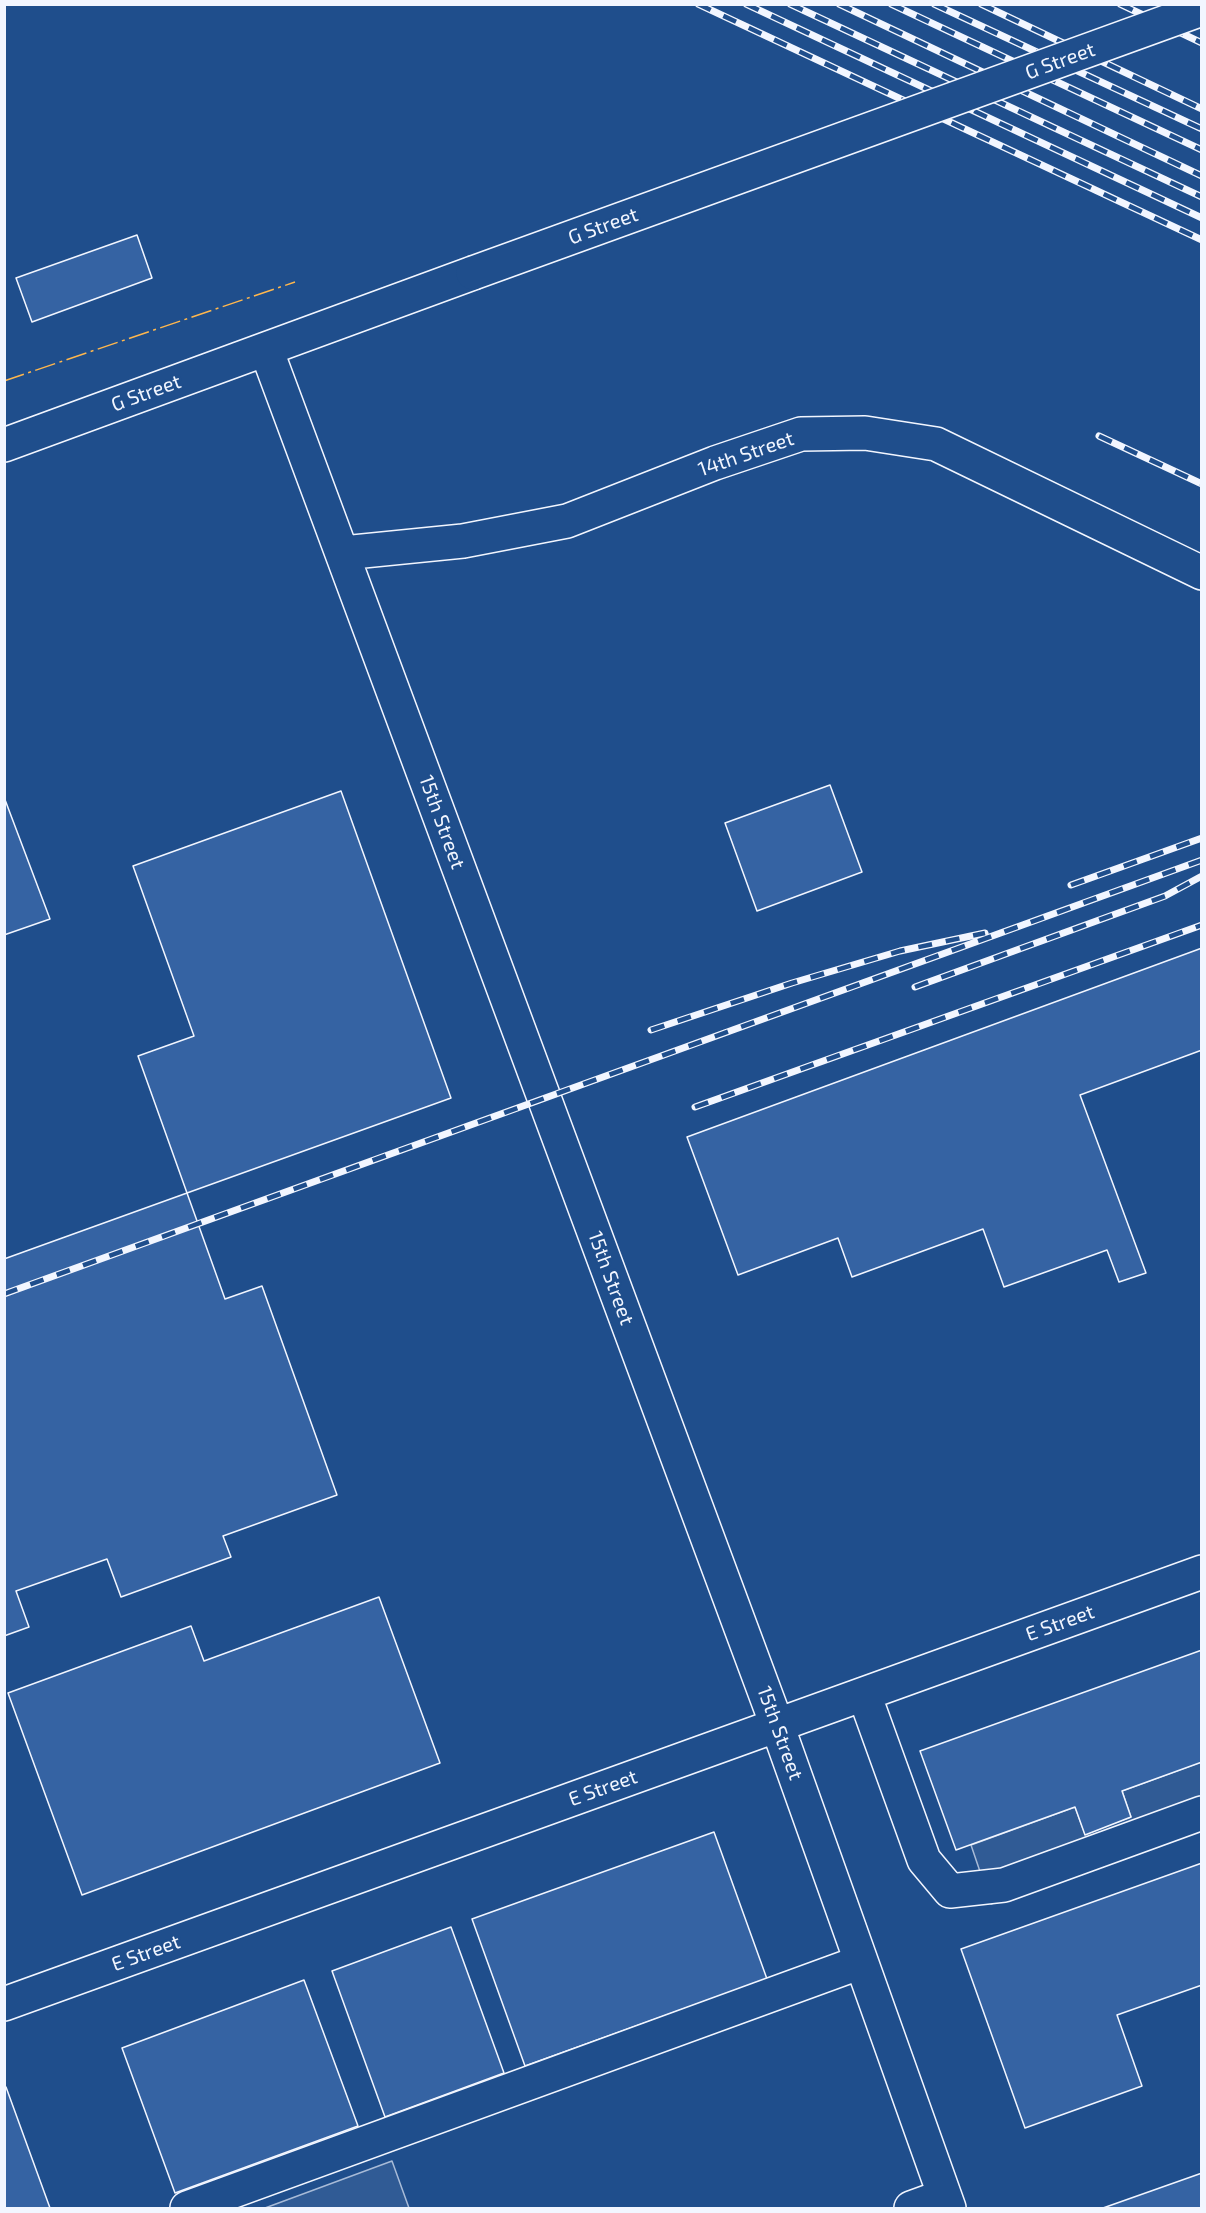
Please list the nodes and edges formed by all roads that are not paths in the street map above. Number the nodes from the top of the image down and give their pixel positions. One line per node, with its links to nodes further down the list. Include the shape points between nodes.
1 (1202, 9): 2 (lane, G Street, bridge)
2 (266, 349): 3 (lane, G Street); 4 (lane, 15th Street)
3 (4, 445)
4 (343, 553): 5 (lane, 14th Street, via 464,541 567,521 715,463 801,435 865,433 936,444); 8 (lane, 15th Street)
5 (1202, 573)
6 (1202, 1572): 7 (lane, E Street)
7 (864, 1694): 8 (lane, E Street); 9 (lane, via 924,1860 950,1891 1004,1885)
8 (777, 1725): 10 (lane, 15th Street); 11 (lane, E Street)
9 (1202, 1813)
10 (861, 1962): 12 (lane, 15th Street); 13 (lane)
11 (4, 2004)
12 (947, 2202): 14 (lane)
13 (187, 2208)
14 (911, 2208)

